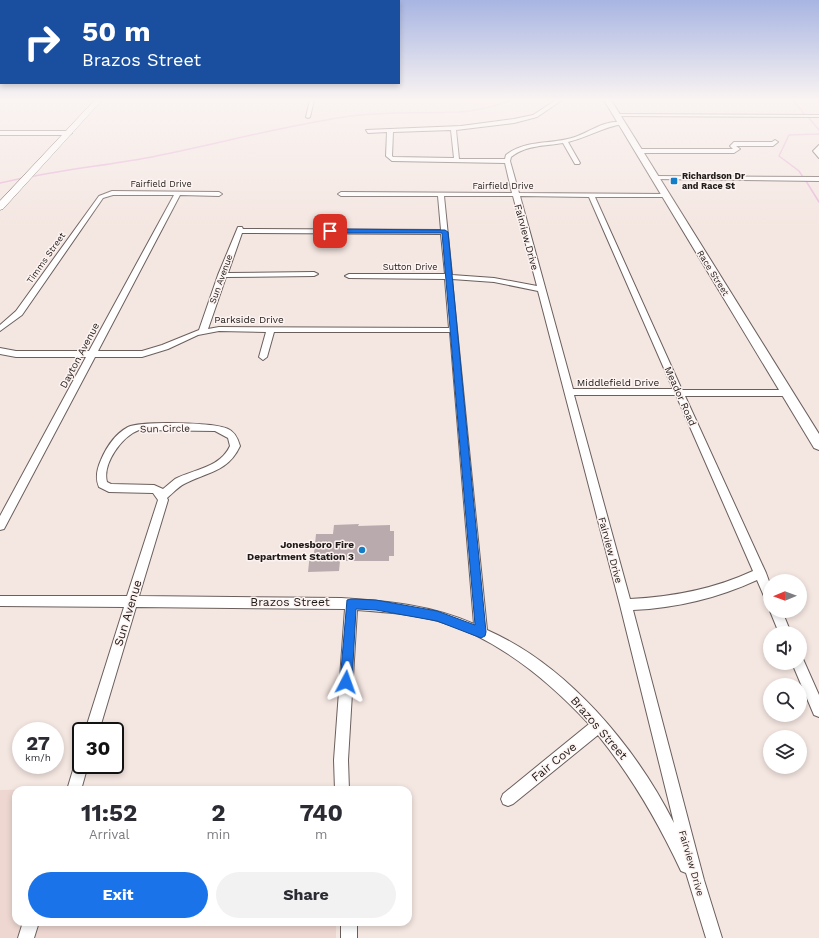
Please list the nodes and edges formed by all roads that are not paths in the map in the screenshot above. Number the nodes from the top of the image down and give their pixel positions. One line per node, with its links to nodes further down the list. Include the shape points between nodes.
1 (59, 144): 24 (main road)
2 (389, 144): 11 (street, via 389,156 392,159)
3 (455, 144): 11 (street)
4 (549, 144): 12 (street, via 519,149 508,156)
5 (567, 144): 13 (street)
6 (633, 144): 9 (street, Race Street)
7 (769, 144): 9 (street, via 734,144 734,151)
8 (819, 147): 10 (street, via 816,150)
9 (638, 152): 14 (street, Race Street)
10 (819, 156)
11 (457, 161): 12 (street)
12 (507, 161): 21 (street, Fairview Drive)
13 (577, 163)
14 (654, 178): 15 (street); 23 (street, Race Street)
15 (819, 179)
16 (178, 193): 17 (street, Fairfield Drive); 19 (street, Fairfield Drive); 36 (street, Dayton Avenue)
17 (219, 194)
18 (341, 194): 20 (street, Fairfield Drive)
19 (104, 195): 31 (street, Timms Street, via 19,313)
20 (441, 195): 21 (street, Fairfield Drive); 25 (street)
21 (516, 195): 22 (street, Fairfield Drive); 30 (street, Fairview Drive)
22 (591, 195): 23 (street, Fairfield Drive); 39 (street, Meador Road)
23 (665, 195): 40 (street, Race Street)
24 (0, 207)
25 (445, 232): 27 (street, Sun Avenue, via 239,229); 29 (street)
26 (314, 274): 27 (street)
27 (222, 275): 34 (street, Sun Avenue)
28 (350, 276): 29 (street, Sutton Drive)
29 (449, 276): 30 (street, Sutton Drive, via 498,280); 33 (street)
30 (541, 289): 38 (street, Fairview Drive)
31 (0, 329)
32 (271, 329): 33 (street, Parkside Drive); 34 (street, Parkside Drive); 37 (street)
33 (454, 330): 50 (street)
34 (203, 331): 36 (street, Parkside Drive, via 151,352)
35 (0, 351): 36 (street, Parkside Drive, via 16,354)
36 (92, 354): 43 (street, Dayton Avenue)
37 (263, 357)
38 (569, 392): 39 (street, Middlefield Drive); 49 (street, Fairview Drive)
39 (680, 393): 40 (street, Middlefield Drive); 44 (street, Meador Road)
40 (787, 393): 41 (street, Race Street)
41 (818, 442)
42 (161, 496): 42 (street, Sun Circle, via 159,491 154,489 114,490 103,484 102,473 121,435 139,427 223,429 232,436 235,448 223,462 178,483); 47 (street, Sun Avenue, via 164,500)
43 (0, 526)
44 (760, 573): 45 (street, Meador Road); 49 (street, via 720,590 678,601)
45 (763, 580)
46 (0, 601): 47 (street, Brazos Street)
47 (131, 601): 48 (street, Brazos Street); 53 (street, Sun Avenue)
48 (351, 604): 50 (street, Brazos Street, via 388,607 437,616); 57 (street, via 341,760)
49 (626, 605): 59 (street, Fairview Drive)
50 (481, 632): 54 (street, Brazos Street, via 546,674)
51 (801, 670): 52 (street)
52 (819, 710)
53 (95, 722)
54 (599, 725): 58 (street, Fair Cove); 59 (street, Brazos Street, via 631,764 654,799)
55 (78, 774): 56 (street)
56 (75, 786)
57 (342, 786)
58 (508, 799)
59 (696, 880): 64 (street, Fairview Drive)
60 (30, 926): 62 (street)
61 (350, 926): 63 (street)
62 (26, 938)
63 (349, 938)
64 (714, 938)

